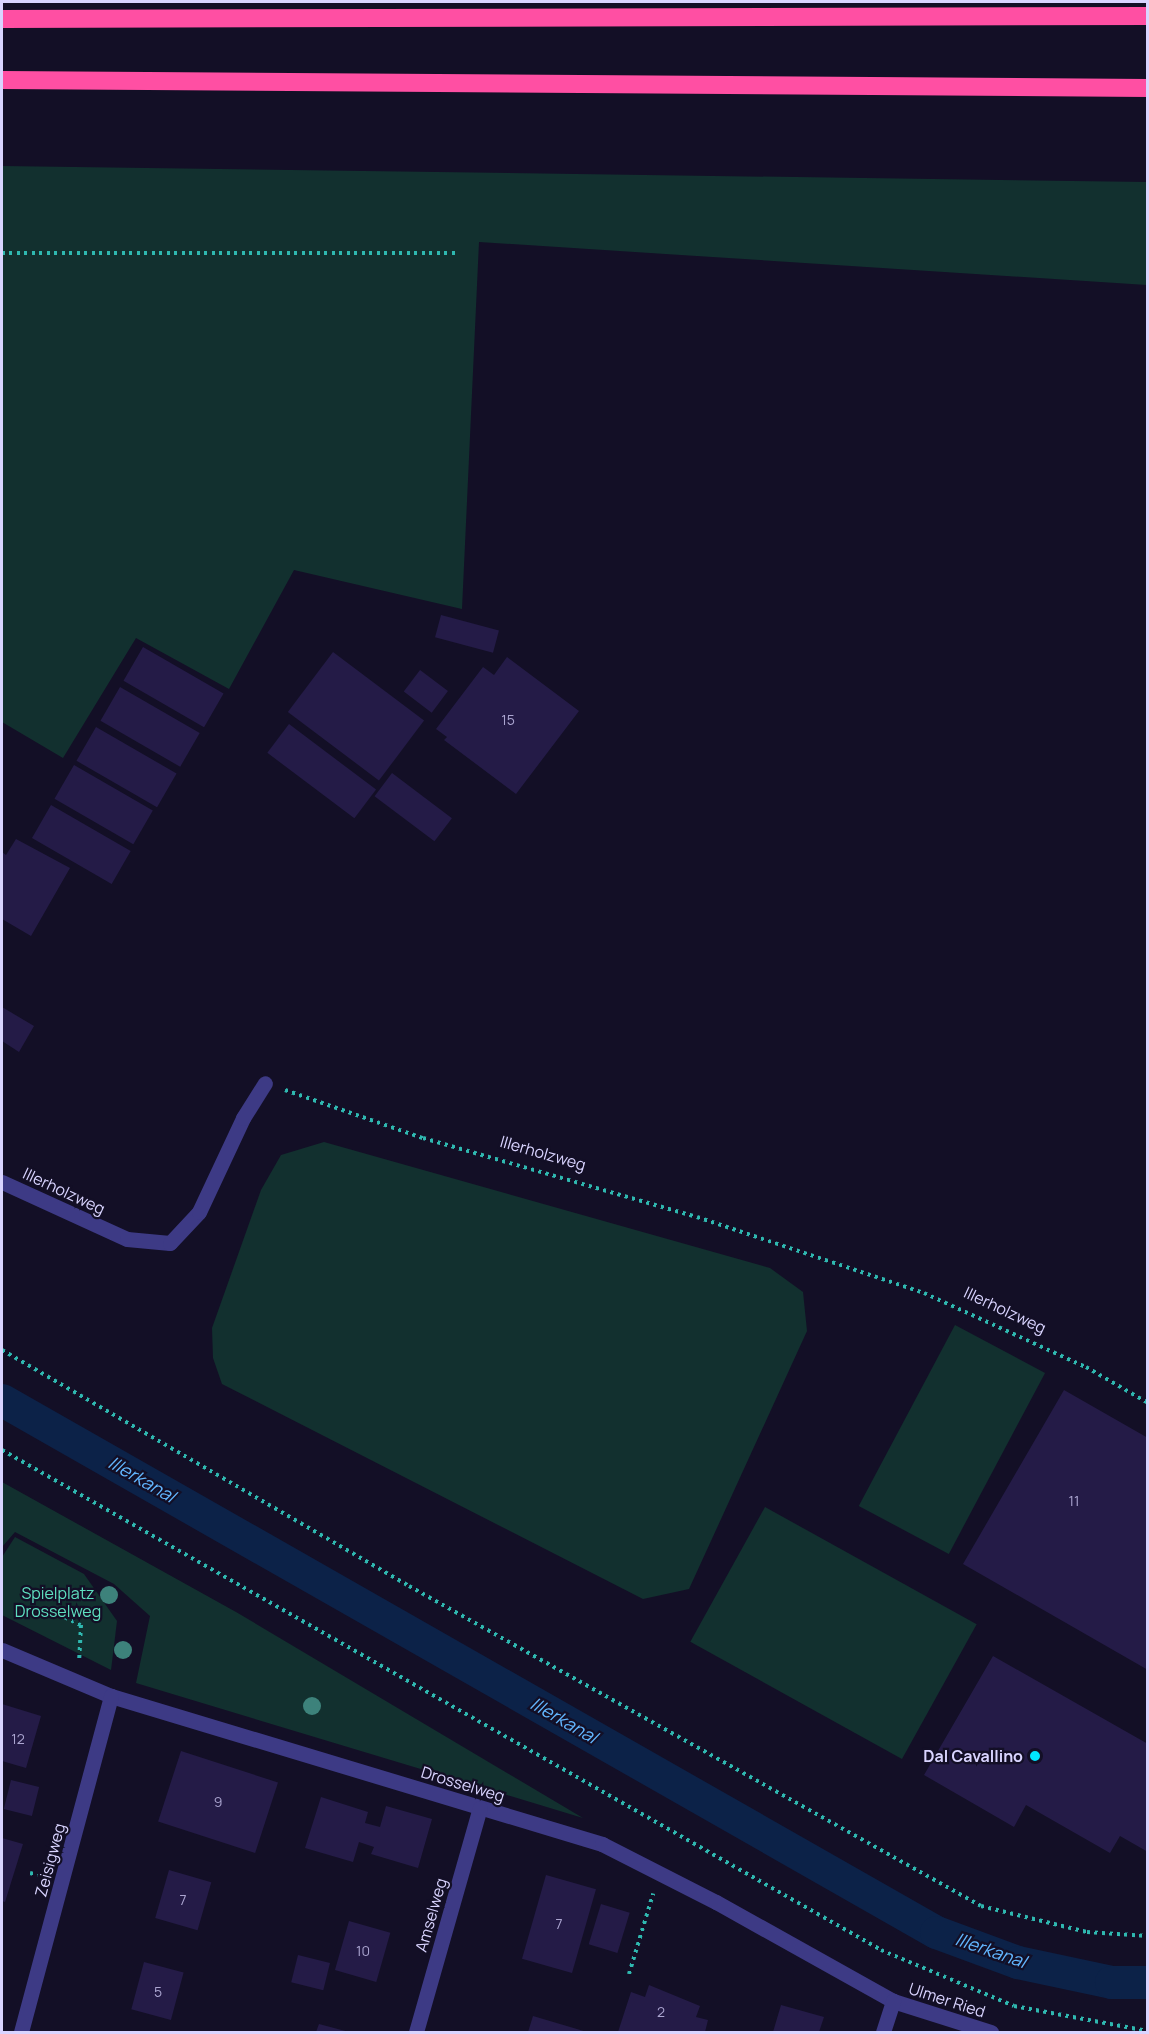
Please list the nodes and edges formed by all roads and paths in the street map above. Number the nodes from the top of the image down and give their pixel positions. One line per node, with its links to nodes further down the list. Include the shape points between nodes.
1 (1148, 16): 2 (highway)
2 (2, 19)
3 (2, 80): 4 (highway)
4 (1148, 88)
5 (2, 253): 6 (path)
6 (456, 253)
7 (265, 1083): 8 (street, Illerholzweg, via 243,1118 200,1212 170,1243 127,1239); 10 (path, Illerholzweg, via 423,1138 697,1216 924,1293 1086,1366)
8 (2, 1182)
9 (2, 1350): 18 (path, via 409,1586 981,1906 1087,1932)
10 (1148, 1403)
11 (2, 1450): 21 (path, via 881,1950 1014,2006)
12 (58, 1614): 14 (path, via 81,1625 80,1657)
13 (2, 1650): 14 (street, Drosselweg)
14 (70, 1679): 15 (street, Drosselweg)
15 (111, 1696): 16 (street, Drosselweg); 22 (street, Zeisigweg)
16 (480, 1808): 17 (street, Drosselweg, via 602,1844); 23 (street, Amselweg)
17 (659, 1874): 19 (path); 20 (street, Drosselweg)
18 (1148, 1936)
19 (629, 1974)
20 (893, 2001): 24 (street); 25 (street, Ulmer Ried)
21 (1148, 2031)
22 (21, 2032)
23 (416, 2032)
24 (884, 2032)
25 (991, 2032)

